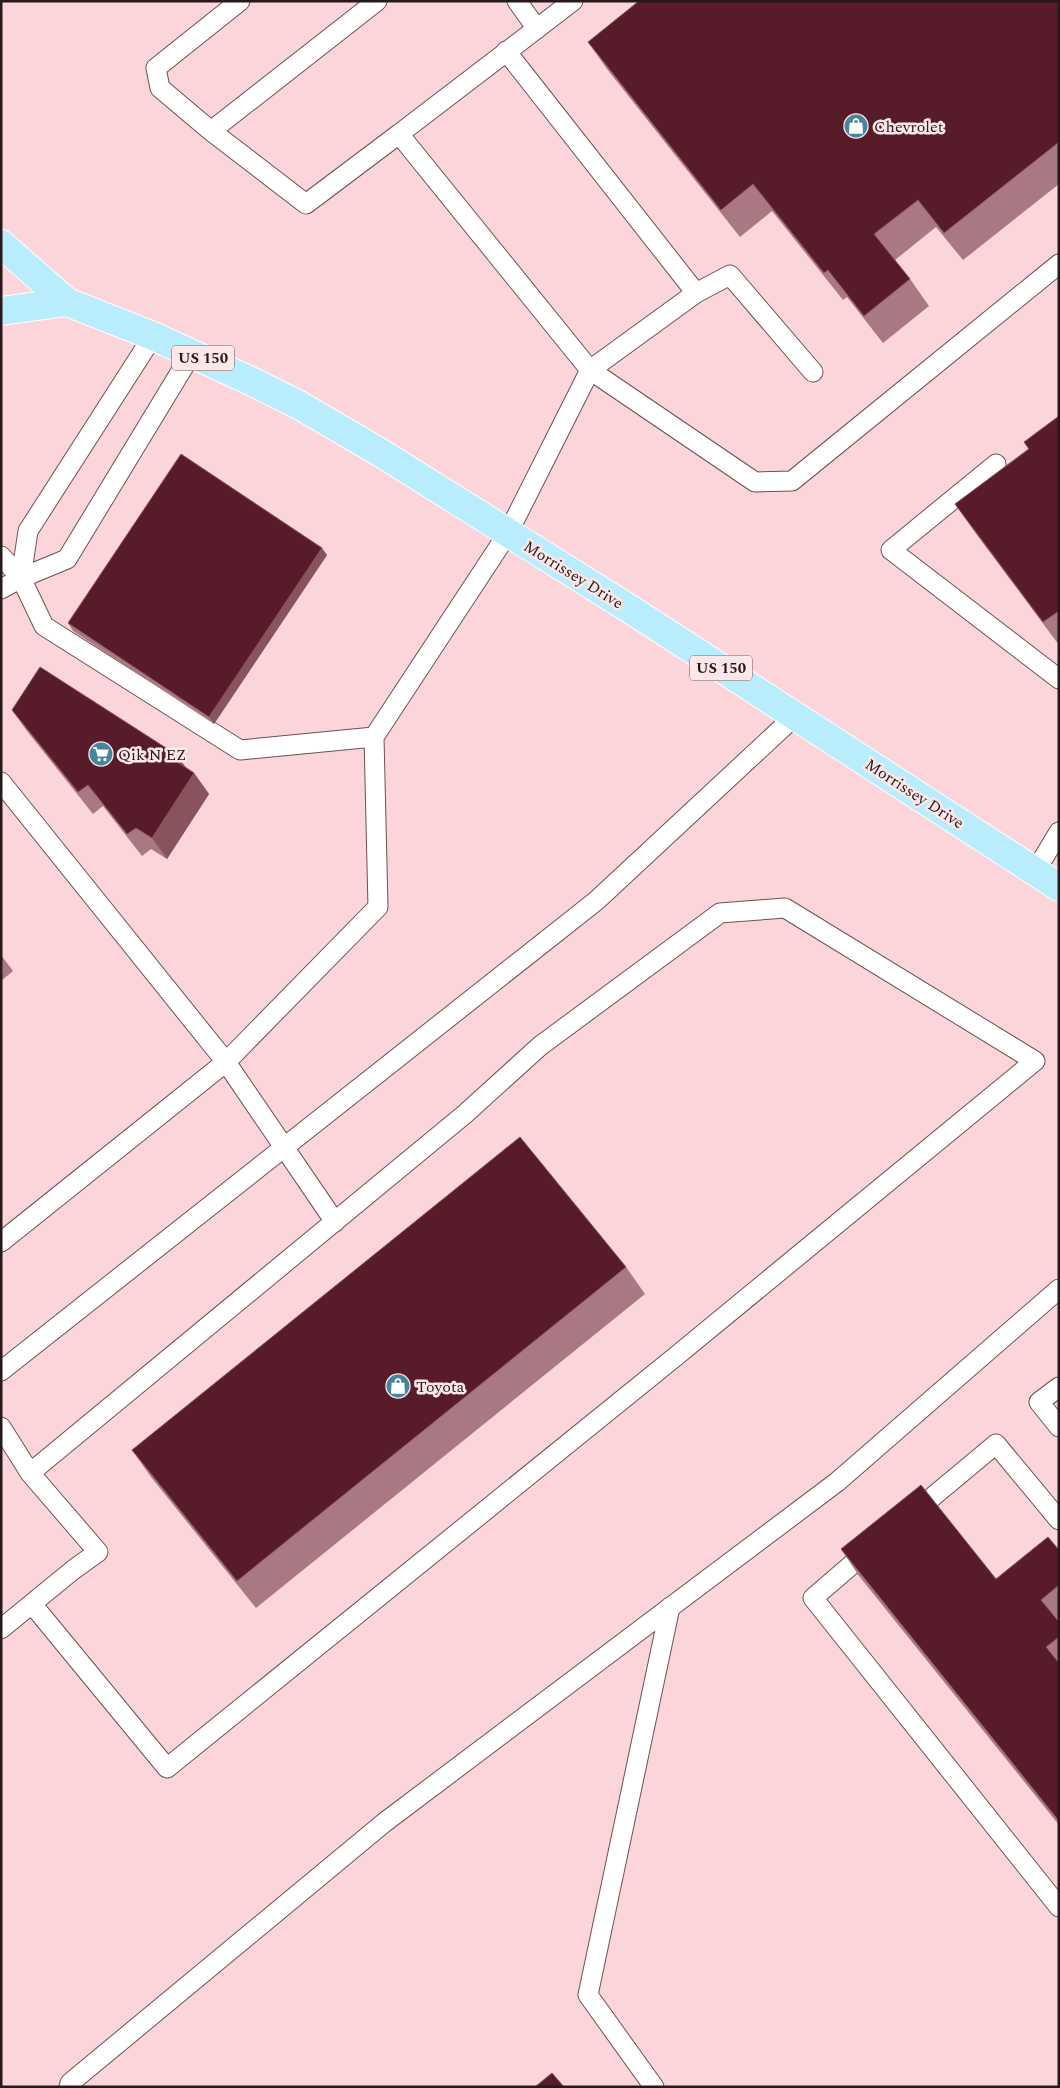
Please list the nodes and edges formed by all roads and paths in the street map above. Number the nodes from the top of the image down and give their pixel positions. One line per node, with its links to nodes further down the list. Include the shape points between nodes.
1 (240, 1): 7 (lane, via 156,68 160,88)
2 (378, 1): 7 (lane)
3 (517, 1): 5 (lane)
4 (573, 1): 5 (lane)
5 (537, 29): 6 (lane)
6 (506, 51): 8 (lane); 11 (lane)
7 (211, 131): 8 (lane, via 306,204)
8 (399, 134): 16 (lane)
9 (1, 244): 12 (main road, Morrissey Drive / US 150)
10 (1059, 264): 16 (lane, via 792,482 754,482)
11 (696, 293): 16 (lane); 17 (lane, via 730,275)
12 (67, 302): 13 (main road, Morrissey Drive / US 150); 14 (main road, Morrissey Drive / US 150)
13 (1, 310)
14 (152, 336): 15 (main road, Morrissey Drive / US 150); 21 (lane, via 28,531)
15 (192, 353): 19 (main road, Morrissey Drive / US 150, via 299,405); 21 (lane, via 67,559)
16 (590, 370): 19 (lane)
17 (813, 372)
18 (996, 464): 23 (lane, via 890,550)
19 (508, 533): 24 (main road, Morrissey Drive / US 150); 25 (lane)
20 (1, 556): 21 (lane)
21 (21, 578): 22 (lane); 25 (lane, via 44,626 240,750)
22 (1, 589)
23 (1059, 679)
24 (795, 716): 28 (main road, Morrissey Drive / US 150); 31 (lane, via 596,901)
25 (374, 738): 30 (lane, via 378,907)
26 (1, 782): 30 (lane)
27 (1059, 832): 28 (lane)
28 (1035, 872): 29 (main road, Morrissey Drive / US 150)
29 (1059, 887)
30 (226, 1062): 31 (lane); 33 (lane)
31 (285, 1148): 32 (lane); 35 (lane)
32 (335, 1222): 39 (lane); 43 (lane, via 465,1114 540,1046 720,914 785,908 1035,1061 167,1768)
33 (1, 1242)
34 (1059, 1289): 44 (lane, via 836,1482)
35 (1, 1371)
36 (1059, 1387): 37 (lane, via 1039,1402)
37 (1059, 1426)
38 (1, 1427): 39 (lane)
39 (30, 1473): 43 (lane, via 98,1552)
40 (1059, 1520): 41 (lane, via 996,1444)
41 (898, 1526)
42 (882, 1539): 46 (lane, via 813,1598)
43 (32, 1604): 45 (lane)
44 (670, 1607): 47 (lane, via 385,1822); 48 (lane, via 588,1995)
45 (1, 1629)
46 (1059, 1906)
47 (69, 2087)
48 (654, 2087)

